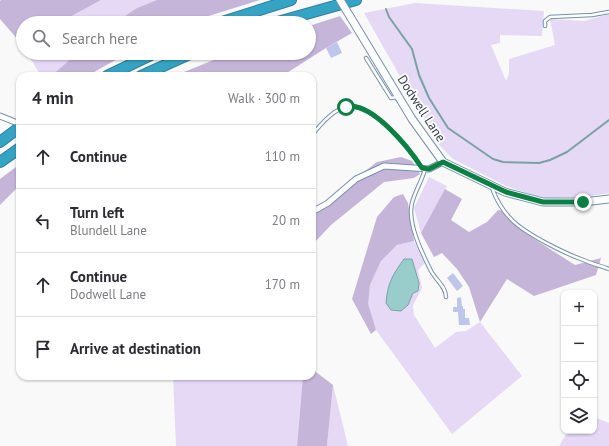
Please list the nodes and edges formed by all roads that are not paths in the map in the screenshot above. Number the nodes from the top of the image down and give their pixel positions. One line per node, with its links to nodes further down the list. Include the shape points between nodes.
1 (291, 0): 5 (highway)
2 (340, 0): 13 (street, Dodwell Lane, bridge)
3 (356, 0): 6 (highway)
4 (609, 12): 7 (lane, via 550,17 545,21)
5 (241, 16)
6 (299, 16)
7 (545, 26)
8 (366, 58): 13 (lane, via 391,98)
9 (140, 60): 11 (highway)
10 (176, 60): 12 (highway)
11 (115, 72)
12 (150, 72)
13 (399, 96): 21 (street, Dodwell Lane)
14 (0, 116): 15 (street)
15 (16, 122)
16 (16, 130): 18 (highway)
17 (316, 131): 22 (lane, via 340,109 351,106 364,109 392,132)
18 (0, 142)
19 (16, 151): 20 (highway)
20 (0, 162)
21 (443, 162): 22 (street, via 429,169); 23 (street, Dodwell Lane)
22 (424, 168): 25 (street, via 384,166 356,179); 27 (lane, via 410,211 421,249)
23 (491, 185): 24 (street, Dodwell Lane, via 543,202); 26 (lane, via 496,198 511,220 556,248)
24 (609, 199)
25 (316, 210)
26 (609, 269)
27 (446, 296)

